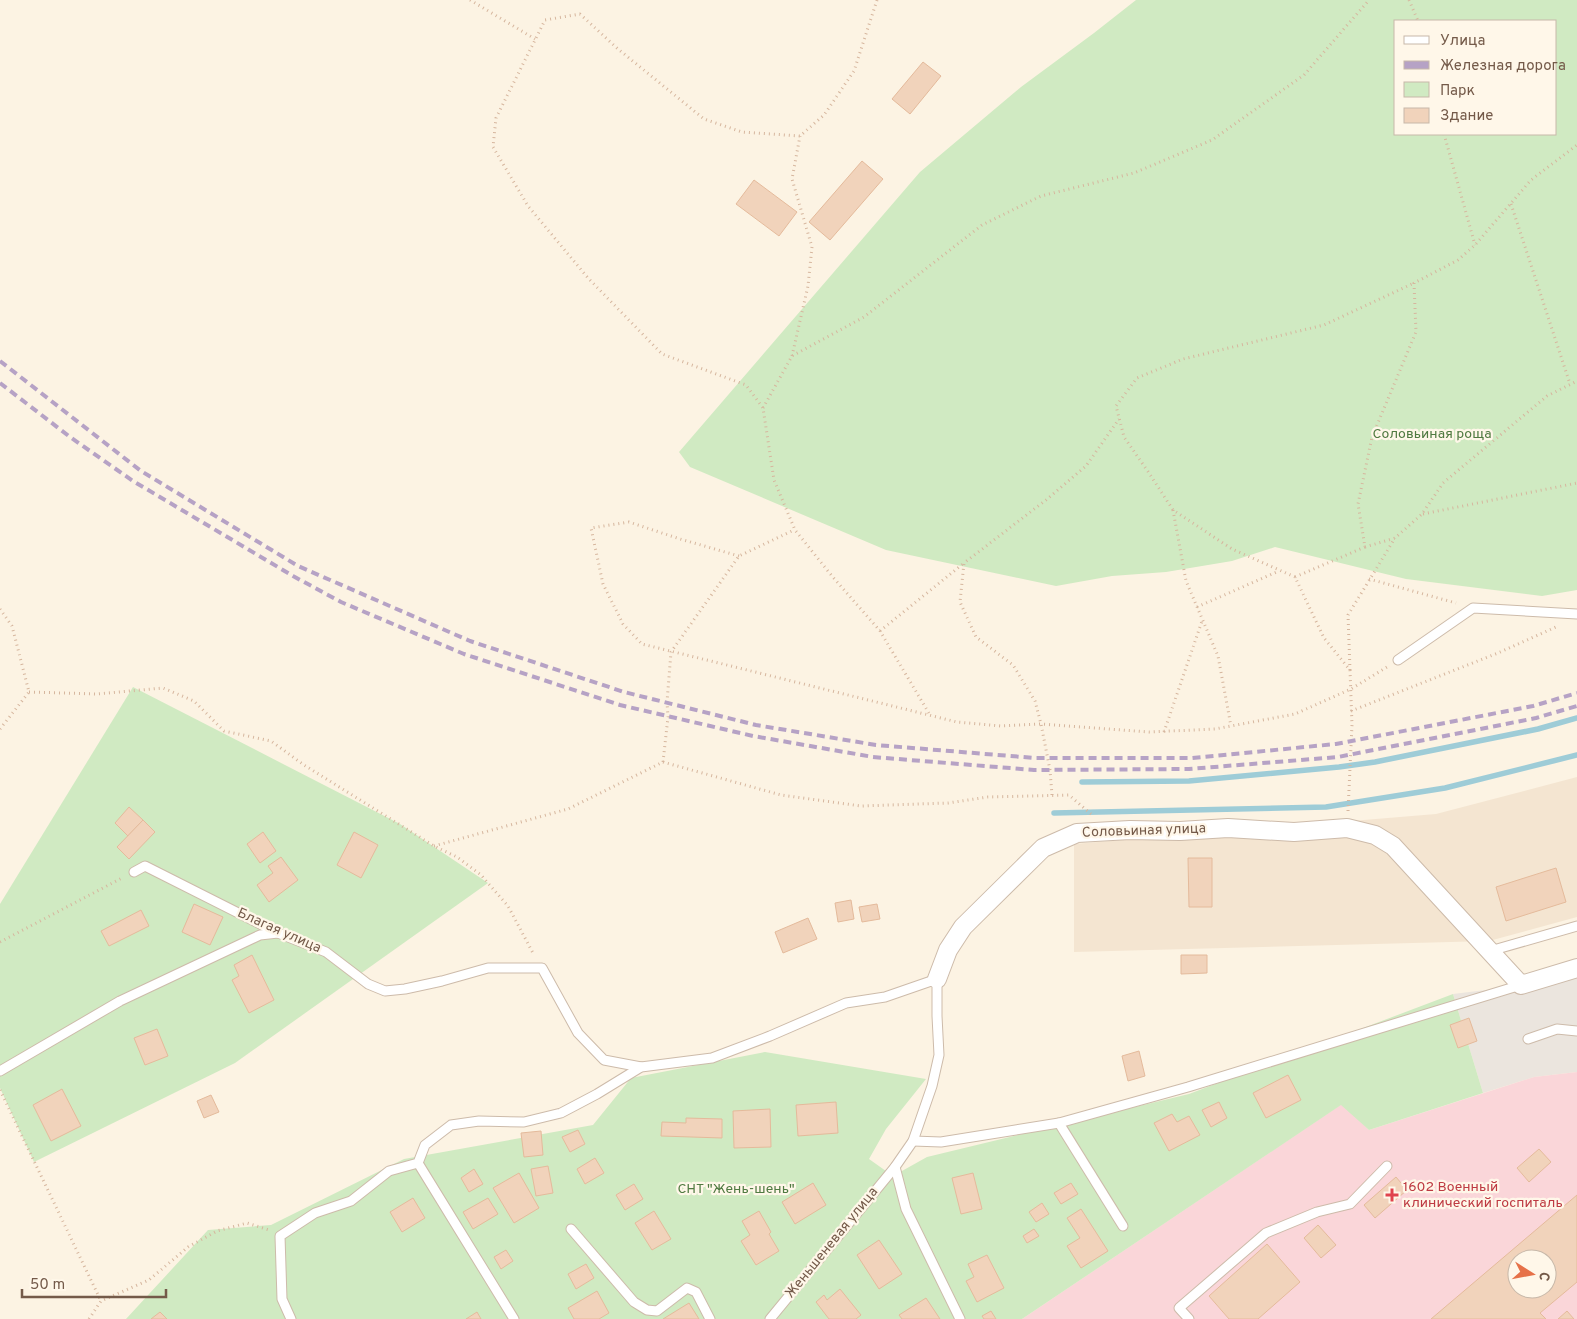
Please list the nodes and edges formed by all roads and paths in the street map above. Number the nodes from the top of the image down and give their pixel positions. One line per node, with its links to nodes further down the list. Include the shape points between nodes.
1 (470, 0): 6 (path)
2 (877, 0): 8 (path, via 854,71 824,115)
3 (1369, 0): 13 (path, via 1304,75 1212,140 1134,173 1041,196 982,226 864,317)
4 (1409, 0): 5 (path)
5 (1418, 20)
6 (535, 39): 8 (path, via 545,20 580,14 704,119 742,132); 16 (path, via 496,118 493,147 528,206 588,278 662,354 746,384)
7 (1444, 135): 11 (path)
8 (800, 136): 13 (path, via 792,179 812,247 808,286)
9 (1577, 145): 10 (path, via 1531,180)
10 (1511, 204): 11 (path); 15 (path)
11 (1475, 246): 12 (path, via 1458,260)
12 (1414, 283): 17 (path, via 1324,324 1183,359 1137,378 1116,406); 23 (path, via 1416,332 1372,437 1358,504)
13 (792, 356): 16 (path)
14 (1577, 381): 15 (path)
15 (1570, 384): 20 (path, via 1547,396 1443,483)
16 (763, 408): 21 (path, via 774,480)
17 (1119, 418): 19 (path, via 1124,437); 25 (path, via 1086,466)
18 (1577, 483): 20 (path)
19 (1173, 510): 26 (path, via 1232,549); 29 (path, via 1186,581)
20 (1422, 514): 22 (path)
21 (795, 530): 24 (path); 35 (path)
22 (1395, 538): 23 (path); 28 (path)
23 (1365, 547): 27 (path)
24 (739, 556): 36 (path); 36 (path, via 629,522 591,528 603,584 622,624 642,644)
25 (964, 563): 35 (path); 43 (path, via 960,602 976,637 1012,664 1035,701)
26 (1279, 570): 27 (path); 29 (path)
27 (1295, 577): 38 (path, via 1324,638)
28 (1369, 579): 30 (path); 38 (path, via 1348,615)
29 (1197, 607): 33 (path)
30 (1473, 608): 32 (lane); 37 (lane)
31 (0, 609): 40 (path, via 12,626)
32 (1577, 614)
33 (1203, 620): 44 (path, via 1218,656); 46 (path)
34 (1559, 625): 41 (path)
35 (880, 630): 42 (path)
36 (671, 652): 42 (path); 47 (path)
37 (1398, 660): 39 (path)
38 (1350, 670): 39 (path)
39 (1351, 690): 41 (path); 44 (path, via 1295,714)
40 (29, 692): 45 (path); 51 (path, via 97,694 163,688 194,701 224,730 270,741)
41 (1351, 711): 49 (path)
42 (930, 715): 43 (path, via 957,722 1001,726)
43 (1041, 724): 46 (path); 48 (path)
44 (1231, 726): 46 (path)
45 (0, 729)
46 (1164, 732)
47 (663, 762): 48 (path, via 781,795 861,806 948,804 988,797); 51 (path, via 568,809)
48 (1052, 795): 50 (path, via 1069,794)
49 (1347, 828): 50 (street, Соловьиная улица, via 1294,832 1228,828); 56 (street, Соловьиная улица, via 1375,835 1393,846)
50 (1109, 830): 59 (street, Соловьиная улица, via 1078,833 1043,848 962,927 948,950)
51 (434, 846): 57 (path, via 481,874 508,906)
52 (134, 872): 54 (lane, Благая улица, via 145,866); 55 (path)
53 (1577, 926): 56 (lane)
54 (278, 933): 57 (lane, Благая улица, via 326,952 368,984 384,991 442,981 488,968); 64 (lane, via 260,935 120,1001)
55 (0, 942)
56 (1490, 951): 60 (street, Соловьиная улица)
57 (542, 968): 63 (lane, via 578,1033 604,1060)
58 (1577, 968): 60 (street)
59 (937, 979): 63 (lane, via 885,997 846,1003 712,1058); 67 (lane, Соловьиная улица, via 939,1055)
60 (1521, 985): 66 (lane, via 1188,1087)
61 (1577, 1031): 62 (lane, via 1557,1029)
62 (1528, 1039)
63 (641, 1067): 68 (lane, via 561,1113 524,1122 479,1121 451,1125 425,1145)
64 (0, 1071)
65 (0, 1090): 74 (path)
66 (1059, 1122): 67 (lane, via 942,1142); 71 (lane)
67 (913, 1141): 70 (lane, Соловьиная улица)
68 (418, 1163): 73 (lane, via 389,1171 351,1200 315,1213); 77 (lane)
69 (1388, 1166): 81 (lane, via 1350,1204 1317,1212 1266,1233 1179,1308)
70 (895, 1168): 79 (lane, Женьшеневая улица); 80 (lane, via 906,1209)
71 (1123, 1226)
72 (571, 1229): 78 (lane, via 634,1302 646,1310 657,1311 687,1288 696,1292)
73 (280, 1236): 74 (path, via 247,1223 217,1231 188,1247 149,1280); 76 (lane, via 282,1299)
74 (101, 1301): 75 (path)
75 (89, 1319)
76 (291, 1319)
77 (514, 1319)
78 (710, 1319)
79 (770, 1319)
80 (960, 1319)
81 (1189, 1319)

